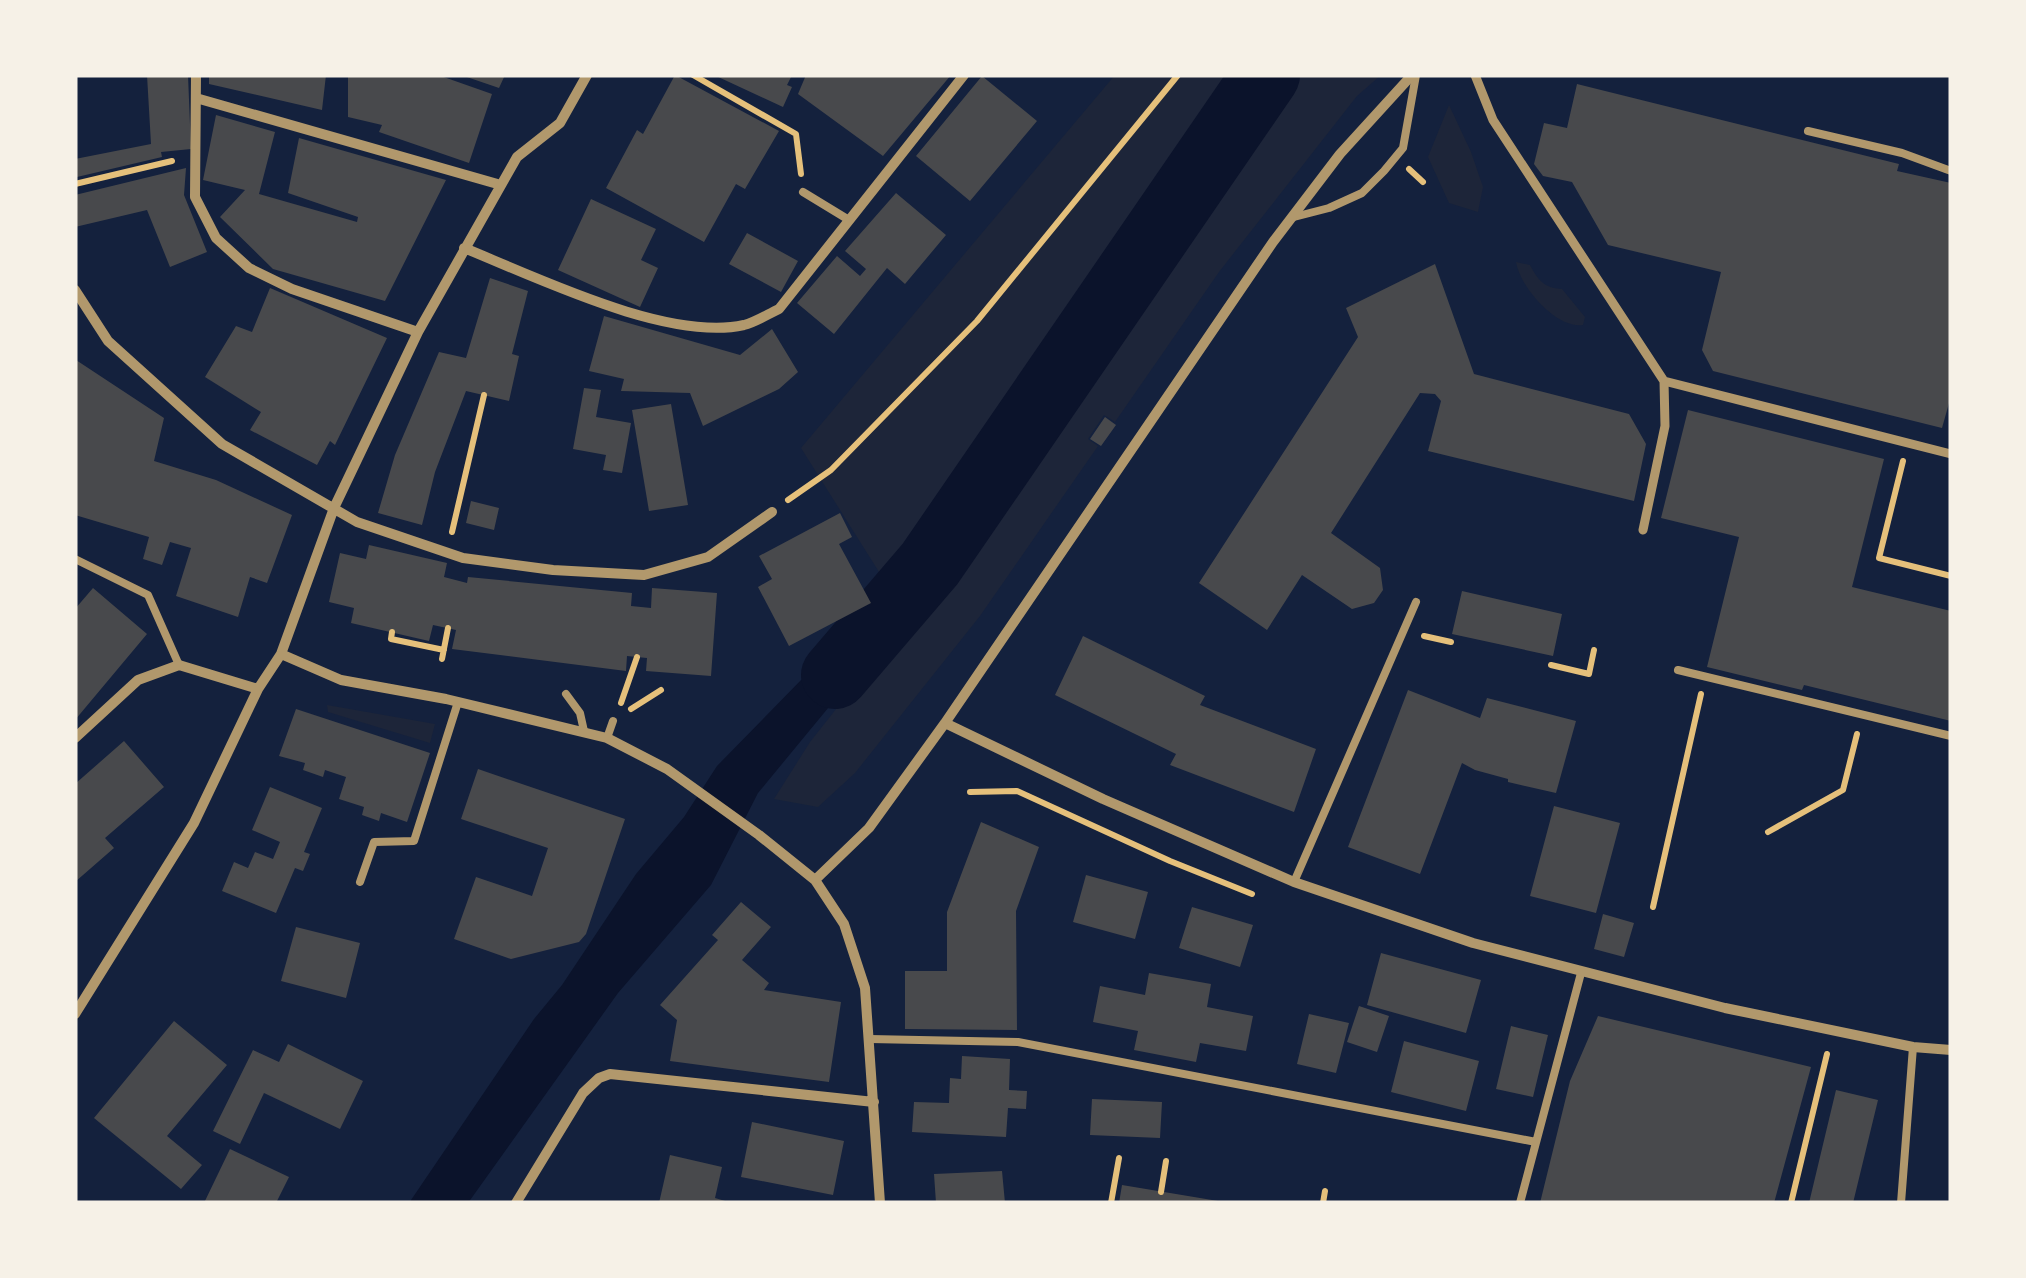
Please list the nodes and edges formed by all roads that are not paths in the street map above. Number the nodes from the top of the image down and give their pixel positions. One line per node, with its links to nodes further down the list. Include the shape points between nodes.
1 (196, 75): 6 (street)
2 (587, 75): 9 (street, via 560,123 516,157)
3 (964, 75): 12 (street)
4 (1414, 75): 11 (street, via 1340,154); 11 (lane, via 1403,148 1384,172 1362,193)
5 (1475, 75): 16 (street, via 1493,120)
6 (196, 98): 9 (street); 15 (street, via 196,198 216,238 249,268 292,289)
7 (1808, 131): 8 (lane)
8 (1951, 170)
9 (500, 185): 13 (street)
10 (802, 192): 12 (lane)
11 (1294, 217): 30 (street)
12 (849, 220): 13 (street, via 779,308 747,325 714,328 641,316)
13 (464, 248): 15 (street)
14 (75, 290): 18 (street, via 108,340 222,444)
15 (418, 332): 18 (street)
16 (1664, 380): 17 (street); 20 (street, via 1666,426)
17 (1951, 454)
18 (334, 508): 19 (street, via 356,522 487,563 644,575 708,558); 23 (street)
19 (772, 512)
20 (1643, 530)
21 (75, 559): 24 (lane, via 148,595)
22 (1416, 602): 37 (lane)
23 (281, 654): 26 (street); 28 (street, via 341,680)
24 (180, 664): 26 (street); 33 (street, via 138,680)
25 (1678, 670): 32 (lane)
26 (258, 689): 39 (street, via 194,823)
27 (566, 694): 31 (lane)
28 (458, 702): 31 (street); 36 (lane, via 414,841 374,842)
29 (613, 721): 34 (lane)
30 (946, 722): 35 (street, via 869,828); 37 (street, via 1103,800)
31 (584, 731): 34 (street)
32 (1951, 736)
33 (75, 738)
34 (607, 738): 35 (street, via 667,769)
35 (815, 880): 40 (street, via 844,924 865,988)
36 (360, 882)
37 (1294, 882): 38 (street)
38 (1581, 972): 41 (street); 44 (lane)
39 (75, 1014)
40 (870, 1039): 43 (street); 44 (lane, via 1018,1042)
41 (1914, 1046): 42 (street); 48 (lane)
42 (1951, 1050)
43 (874, 1102): 45 (street, via 610,1074 583,1093); 46 (street)
44 (1536, 1142): 47 (lane)
45 (516, 1203)
46 (880, 1203)
47 (1520, 1203)
48 (1901, 1203)

